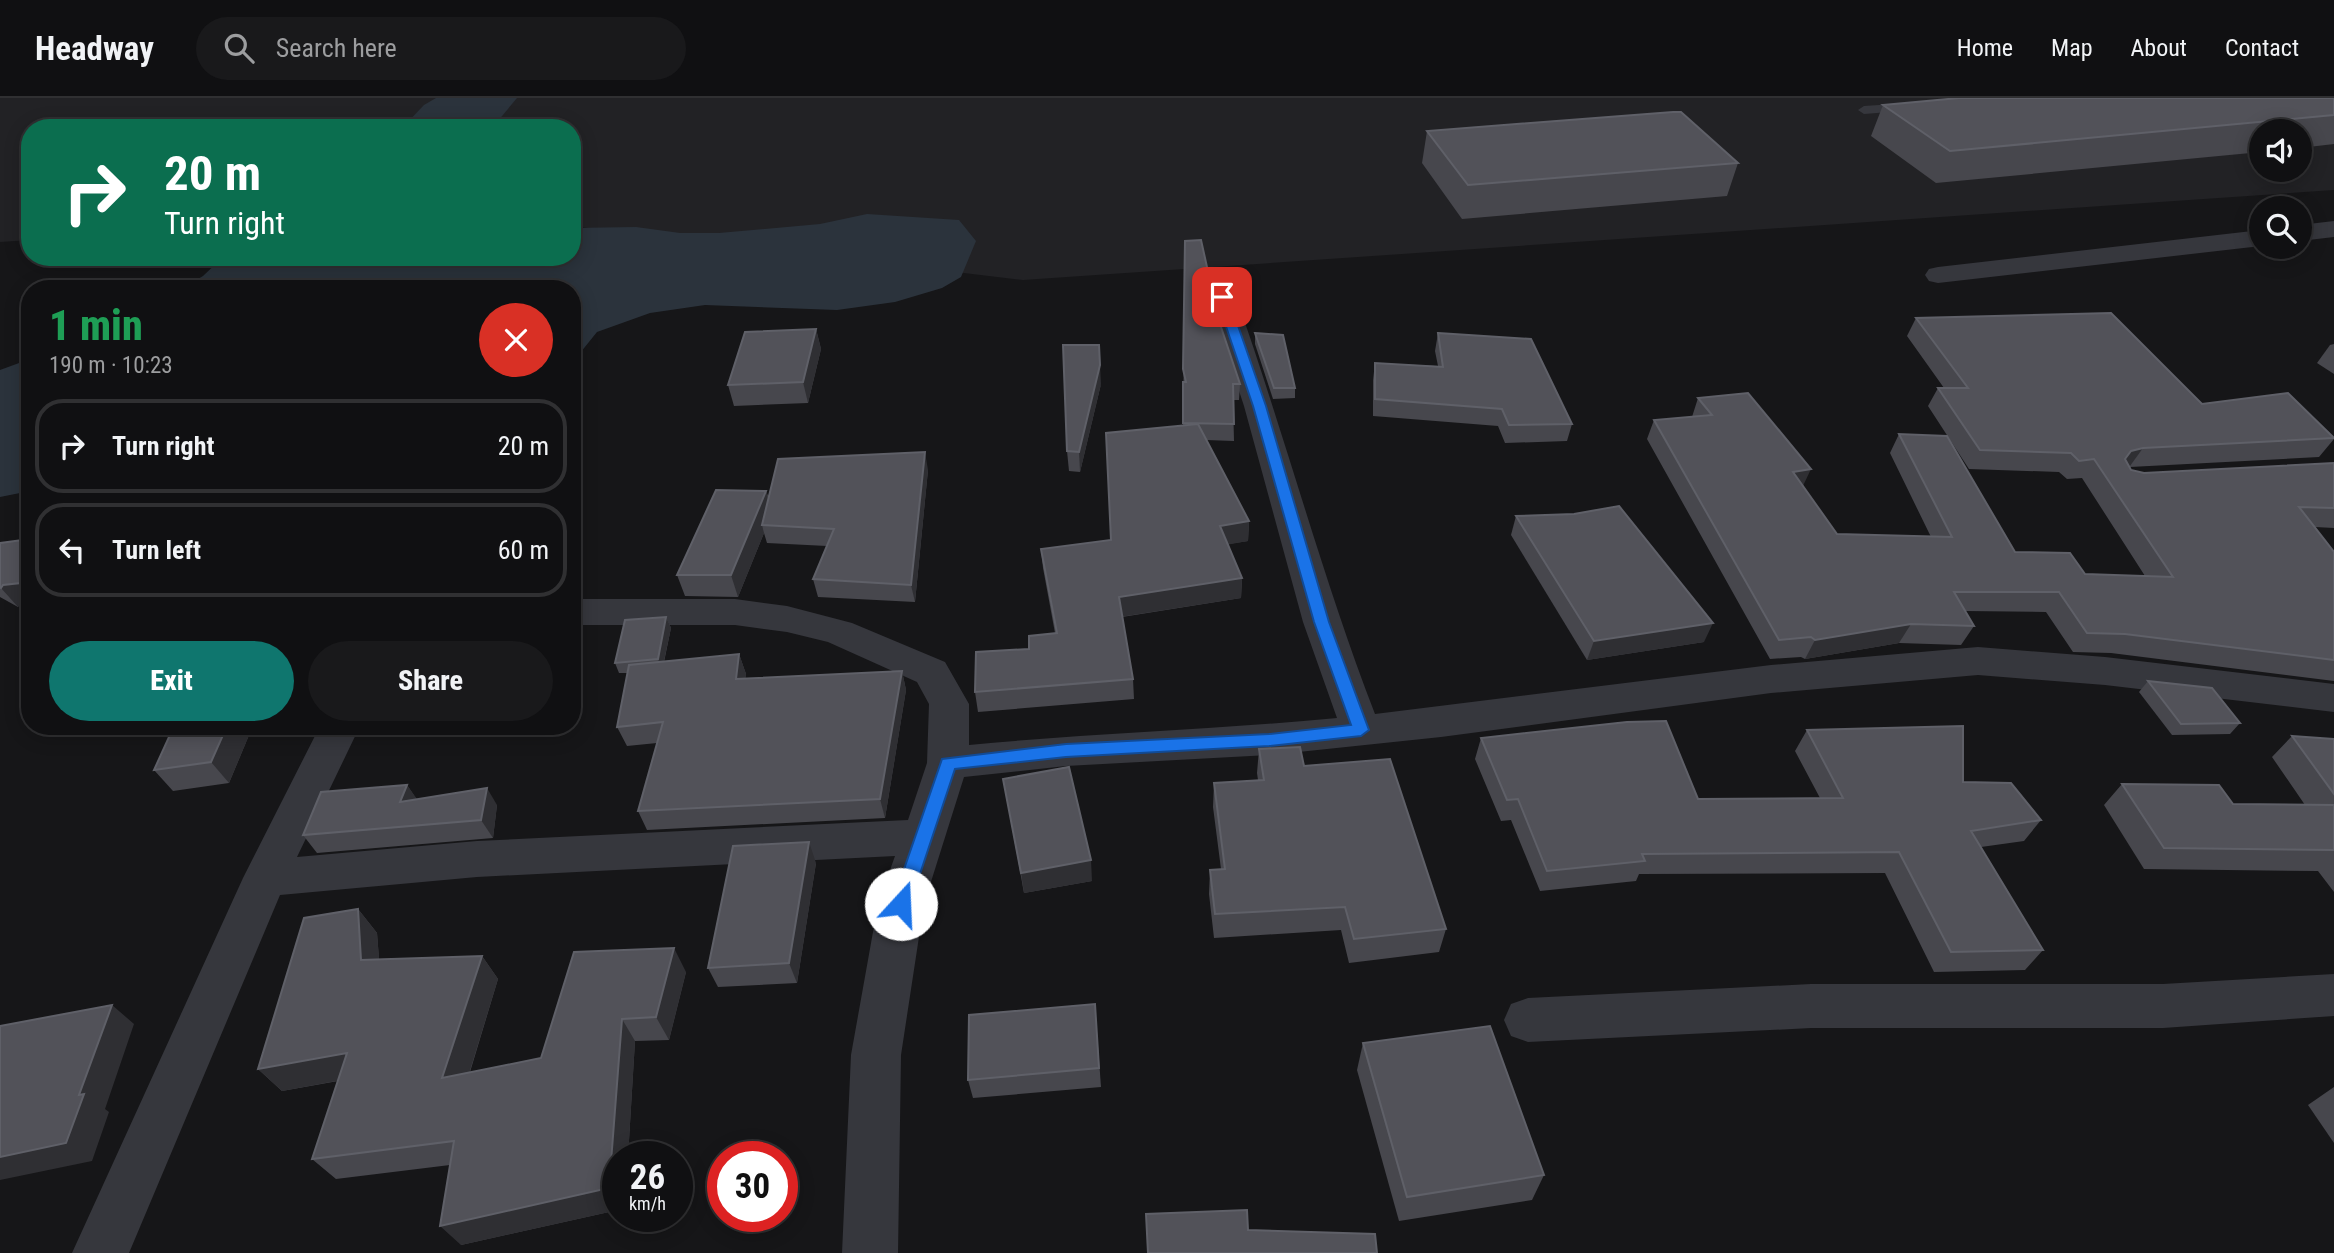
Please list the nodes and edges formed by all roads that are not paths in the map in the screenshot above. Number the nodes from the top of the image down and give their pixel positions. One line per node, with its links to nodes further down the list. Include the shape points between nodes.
1 (1919, 106): 2 (lane)
2 (1864, 110)
3 (2334, 229): 4 (street)
4 (2312, 232)
5 (2249, 239): 6 (street)
6 (1938, 275)
7 (1222, 297): 10 (street, via 1259,406 1321,622)
8 (581, 612): 12 (street, via 735,612 839,632 931,672 949,704)
9 (2334, 698): 10 (street, via 1978,661 1771,679)
10 (1361, 730): 12 (street)
11 (336, 735): 14 (street)
12 (948, 764): 13 (street)
13 (925, 837): 14 (street, via 477,859); 18 (street, via 901,904 876,1055)
14 (265, 878): 17 (street)
15 (2334, 996): 16 (street, via 2163,1006 1811,1006)
16 (1528, 1020)
17 (100, 1253)
18 (870, 1253)

